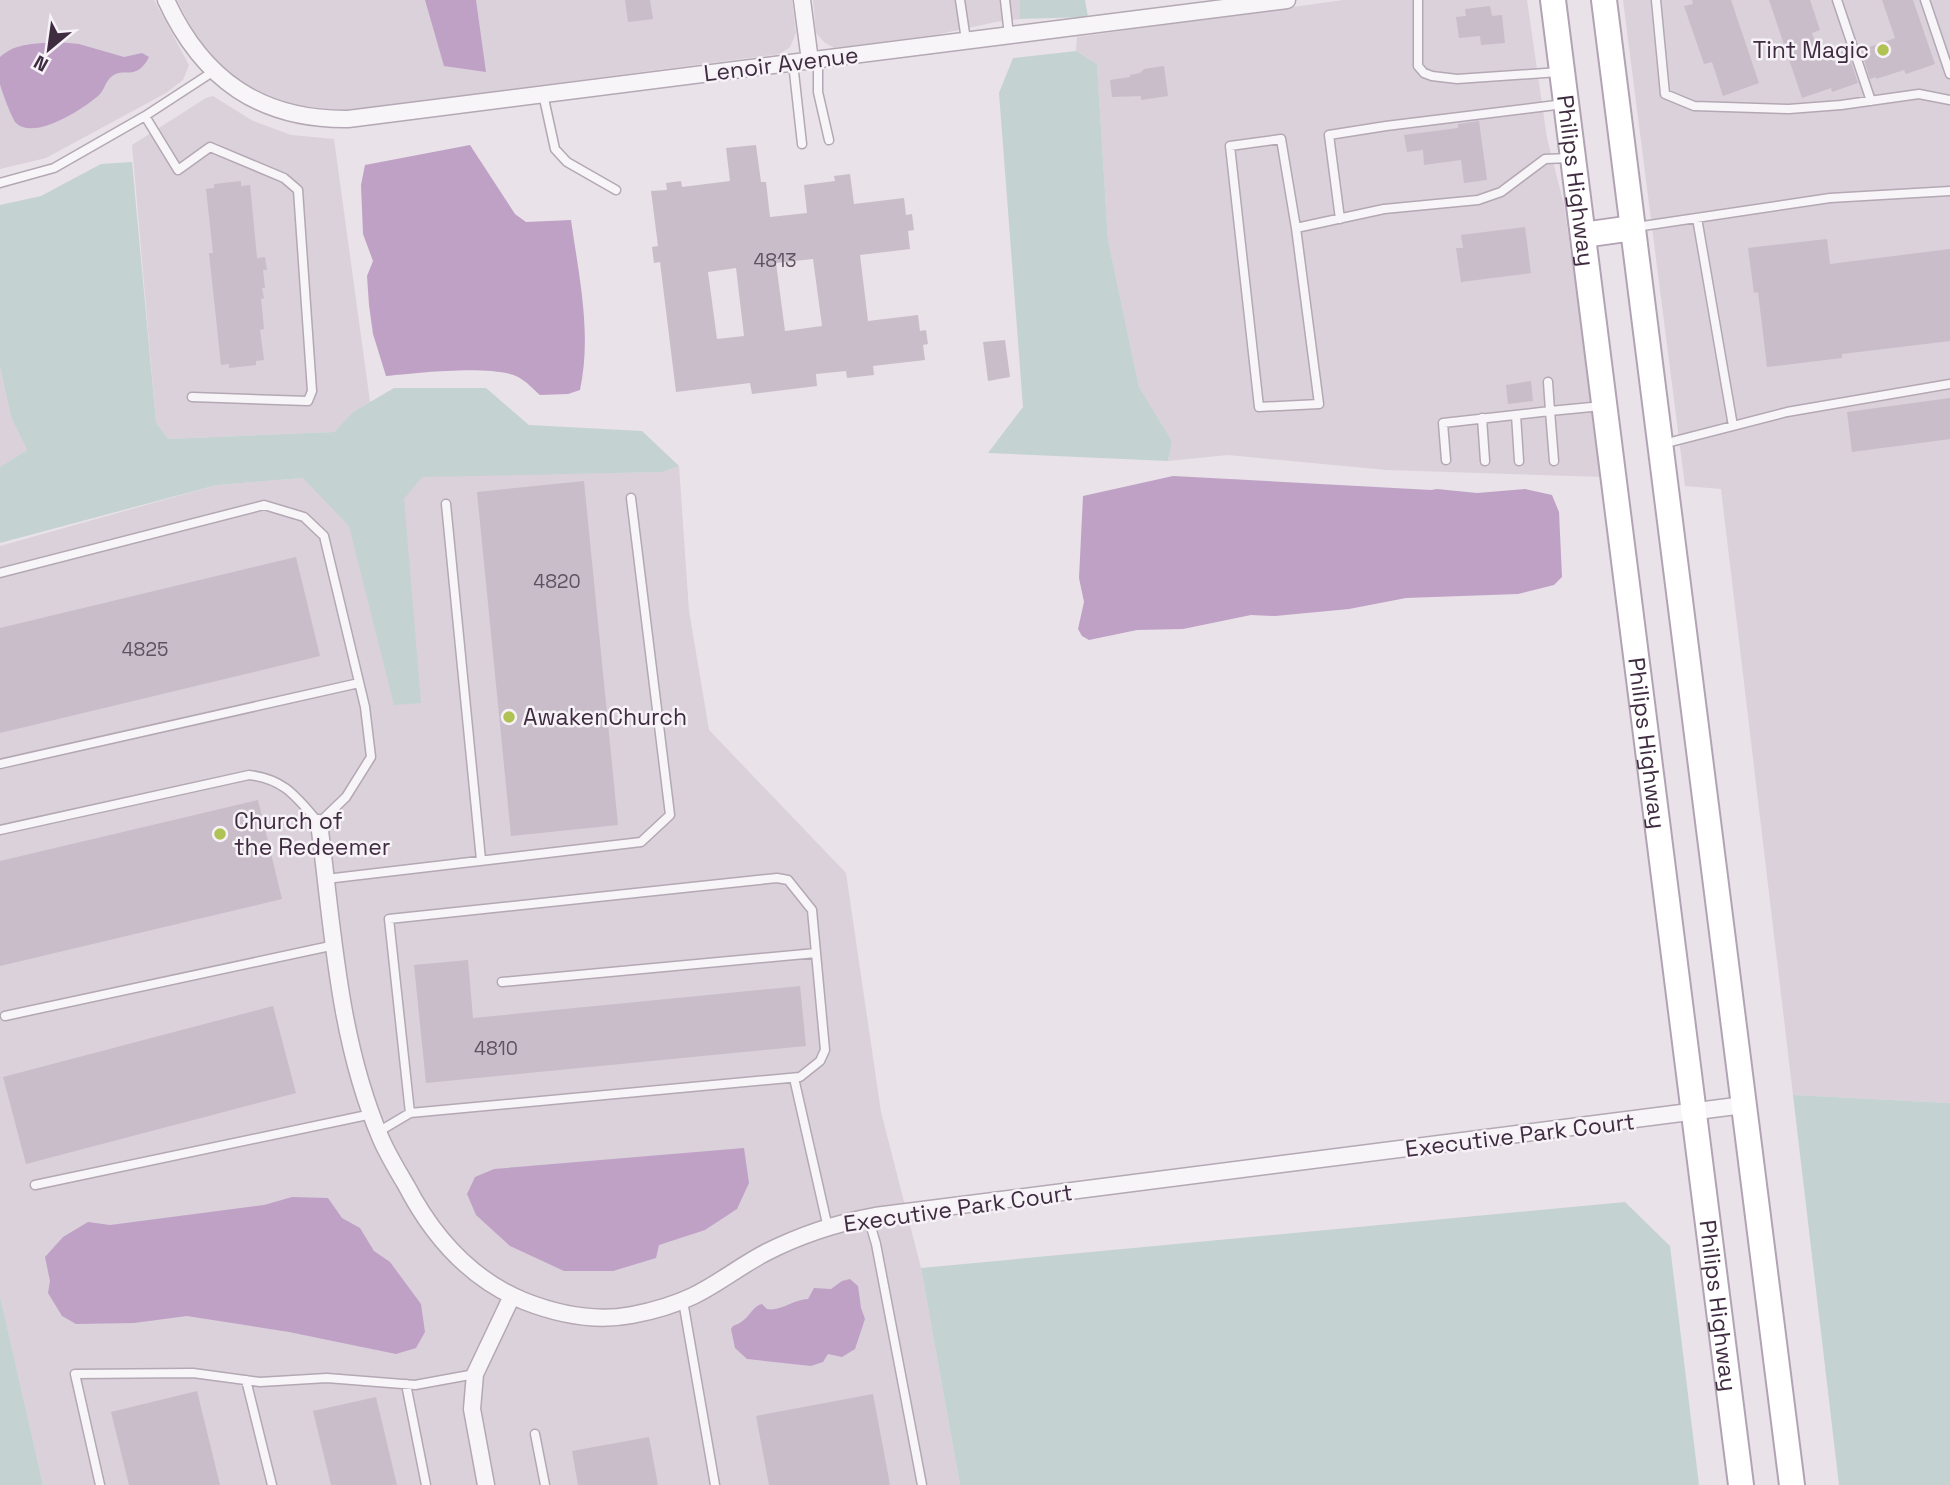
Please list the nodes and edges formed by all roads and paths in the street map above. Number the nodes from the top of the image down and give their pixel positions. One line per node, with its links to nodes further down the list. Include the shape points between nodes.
1 (166, 0): 15 (street, Lenoir Avenue, via 186,40)
2 (802, 0): 14 (street)
3 (960, 0): 13 (lane)
4 (1005, 0): 12 (lane)
5 (1287, 0): 12 (street, Lenoir Avenue)
6 (1418, 0): 16 (lane, via 1418,66 1424,73 1457,79)
7 (1553, 0): 16 (main road, Philips Highway)
8 (1604, 0): 32 (main road)
9 (1656, 0): 20 (lane, via 1665,94 1694,106 1789,109)
10 (1837, 0): 20 (lane)
11 (1925, 0): 17 (lane)
12 (1009, 35): 13 (street, Lenoir Avenue)
13 (966, 40): 14 (street, Lenoir Avenue)
14 (807, 61): 18 (street, Lenoir Avenue); 23 (lane); 24 (lane)
15 (214, 71): 18 (street, Lenoir Avenue, via 232,87 276,109 319,119); 22 (lane)
16 (1562, 72): 21 (main road, Philips Highway)
17 (1950, 74)
18 (543, 94): 27 (lane, via 555,149 567,162)
19 (1950, 100): 20 (lane, via 1919,94)
20 (1871, 101)
21 (1567, 104): 25 (main road, Philips Highway); 30 (lane, via 1329,135)
22 (145, 116): 26 (lane, via 54,168); 36 (lane, via 178,170 210,147 284,178 298,190 312,391 308,401)
23 (829, 140)
24 (802, 144)
25 (1573, 158): 30 (lane, via 1545,159 1501,192 1478,200 1384,209); 33 (main road, Philips Highway)
26 (0, 183)
27 (616, 190)
28 (1950, 191): 29 (lane, via 1830,198)
29 (1697, 218): 32 (lane); 41 (lane)
30 (1340, 219): 31 (lane)
31 (1296, 228): 31 (lane, via 1319,404 1259,407 1230,146 1281,139)
32 (1633, 228): 33 (main road); 42 (main road)
33 (1583, 235): 37 (main road, Philips Highway)
34 (1548, 382): 38 (lane)
35 (1950, 384): 41 (lane)
36 (192, 397)
37 (1605, 406): 38 (lane); 63 (main road, Philips Highway)
38 (1550, 411): 39 (lane); 46 (lane)
39 (1516, 415): 40 (lane); 45 (lane)
40 (1482, 418): 43 (lane, via 1443,423); 44 (lane)
41 (1733, 426): 42 (lane)
42 (1660, 444): 61 (main road)
43 (1446, 460)
44 (1485, 461)
45 (1519, 461)
46 (1554, 461)
47 (631, 499): 54 (lane, via 670,814 641,842)
48 (446, 504): 54 (lane)
49 (0, 573): 50 (lane, via 264,505 304,517 324,536)
50 (359, 683): 51 (lane); 52 (lane, via 371,757 346,797)
51 (0, 764)
52 (319, 823): 53 (lane, via 289,789 249,775); 55 (street, Executive Park Court)
53 (0, 830)
54 (481, 860): 55 (lane)
55 (326, 879): 56 (street, Executive Park Court)
56 (335, 945): 59 (lane); 64 (street, Executive Park Court, via 343,1009)
57 (816, 953): 58 (lane); 60 (lane, via 825,1050 820,1061); 62 (lane, via 812,910 788,880 777,878 389,919)
58 (502, 982)
59 (5, 1016)
60 (794, 1078): 62 (lane); 68 (lane)
61 (1744, 1105): 63 (street, Executive Park Court); 83 (main road)
62 (410, 1113): 65 (lane)
63 (1694, 1113): 67 (street, Executive Park Court); 82 (main road, Philips Highway)
64 (372, 1114): 65 (street, Executive Park Court); 66 (lane)
65 (378, 1132): 69 (street, Executive Park Court, via 421,1215 440,1239 490,1284)
66 (35, 1185)
67 (868, 1217): 68 (street, Executive Park Court); 81 (lane)
68 (828, 1228): 70 (street, Executive Park Court, via 766,1252)
69 (512, 1296): 70 (street, Executive Park Court, via 546,1310 592,1317 629,1315); 71 (street)
70 (683, 1301): 80 (lane)
71 (475, 1374): 73 (lane); 78 (street, via 472,1409)
72 (246, 1380): 73 (lane, via 327,1378); 75 (lane, via 193,1373 75,1374); 76 (lane)
73 (406, 1384): 77 (lane)
74 (535, 1434): 79 (lane)
75 (100, 1485)
76 (272, 1485)
77 (426, 1485)
78 (486, 1485)
79 (545, 1485)
80 (715, 1485)
81 (922, 1485)
82 (1741, 1485)
83 (1792, 1485)

